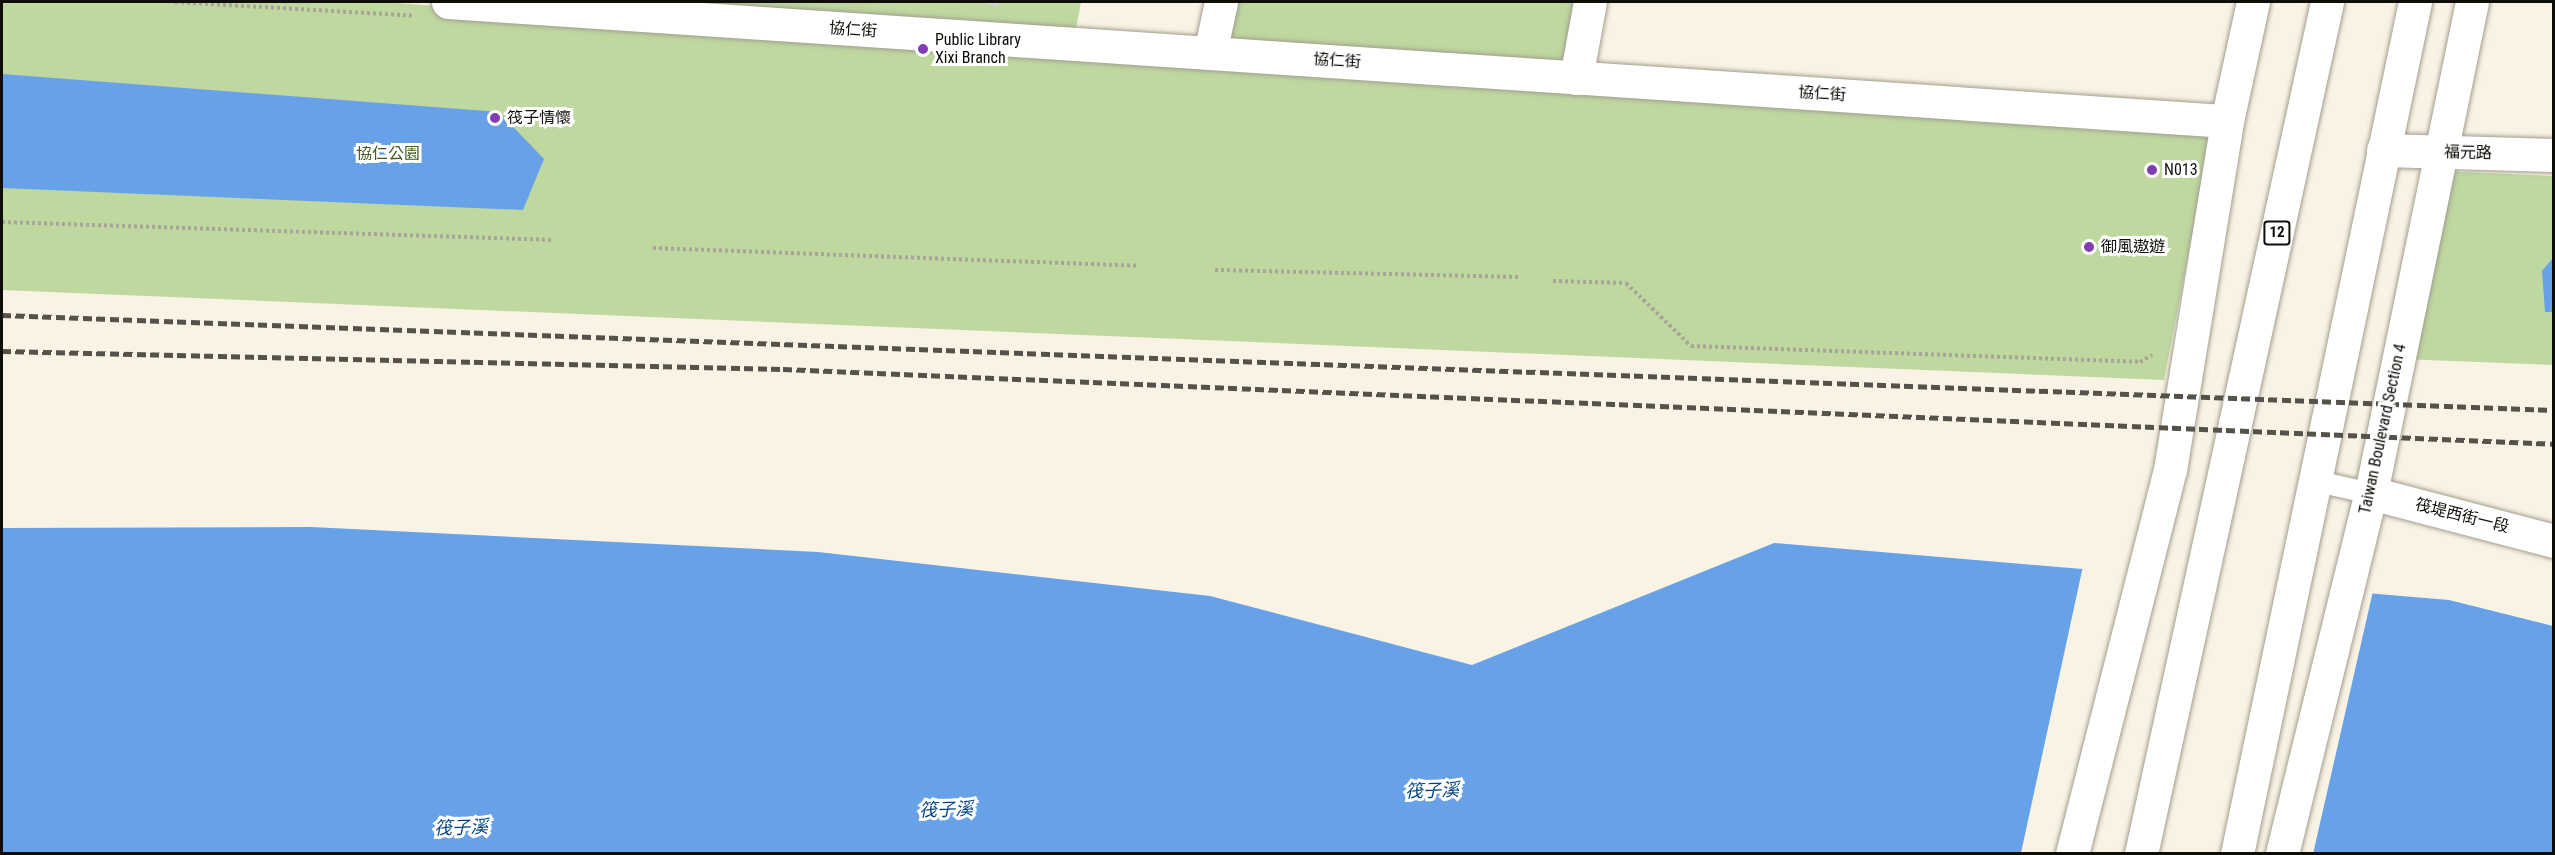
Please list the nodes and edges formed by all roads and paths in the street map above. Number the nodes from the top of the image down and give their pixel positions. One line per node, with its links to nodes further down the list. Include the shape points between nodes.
1 (175, 2): 8 (path)
2 (1221, 2): 10 (street)
3 (1590, 2): 11 (street)
4 (2253, 2): 12 (street)
5 (2327, 2): 28 (street, 12)
6 (2415, 2): 13 (street)
7 (2472, 2): 14 (street, Taiwan Boulevard Section 4)
8 (437, 9): 9 (street, 協仁街)
9 (646, 9): 10 (street, 協仁街)
10 (1210, 53): 11 (street, 協仁街)
11 (1576, 78): 12 (street, 協仁街)
12 (2227, 121): 27 (street, via 2170,470)
13 (2383, 150): 14 (street, 福元路); 24 (street)
14 (2439, 153): 15 (street, 福元路); 25 (street, Taiwan Boulevard Section 4)
15 (2553, 155)
16 (2, 222): 17 (path)
17 (553, 240)
18 (653, 248): 19 (path)
19 (1138, 266)
20 (1215, 270): 21 (path)
21 (1519, 277)
22 (1553, 281): 23 (path, via 1626,283 1691,346)
23 (2140, 362)
24 (2318, 481): 25 (lane); 29 (street)
25 (2371, 493): 26 (street, 筏堤西街一段); 30 (street, Taiwan Boulevard Section 4)
26 (2553, 541)
27 (2072, 854)
28 (2141, 854)
29 (2237, 854)
30 (2282, 854)

